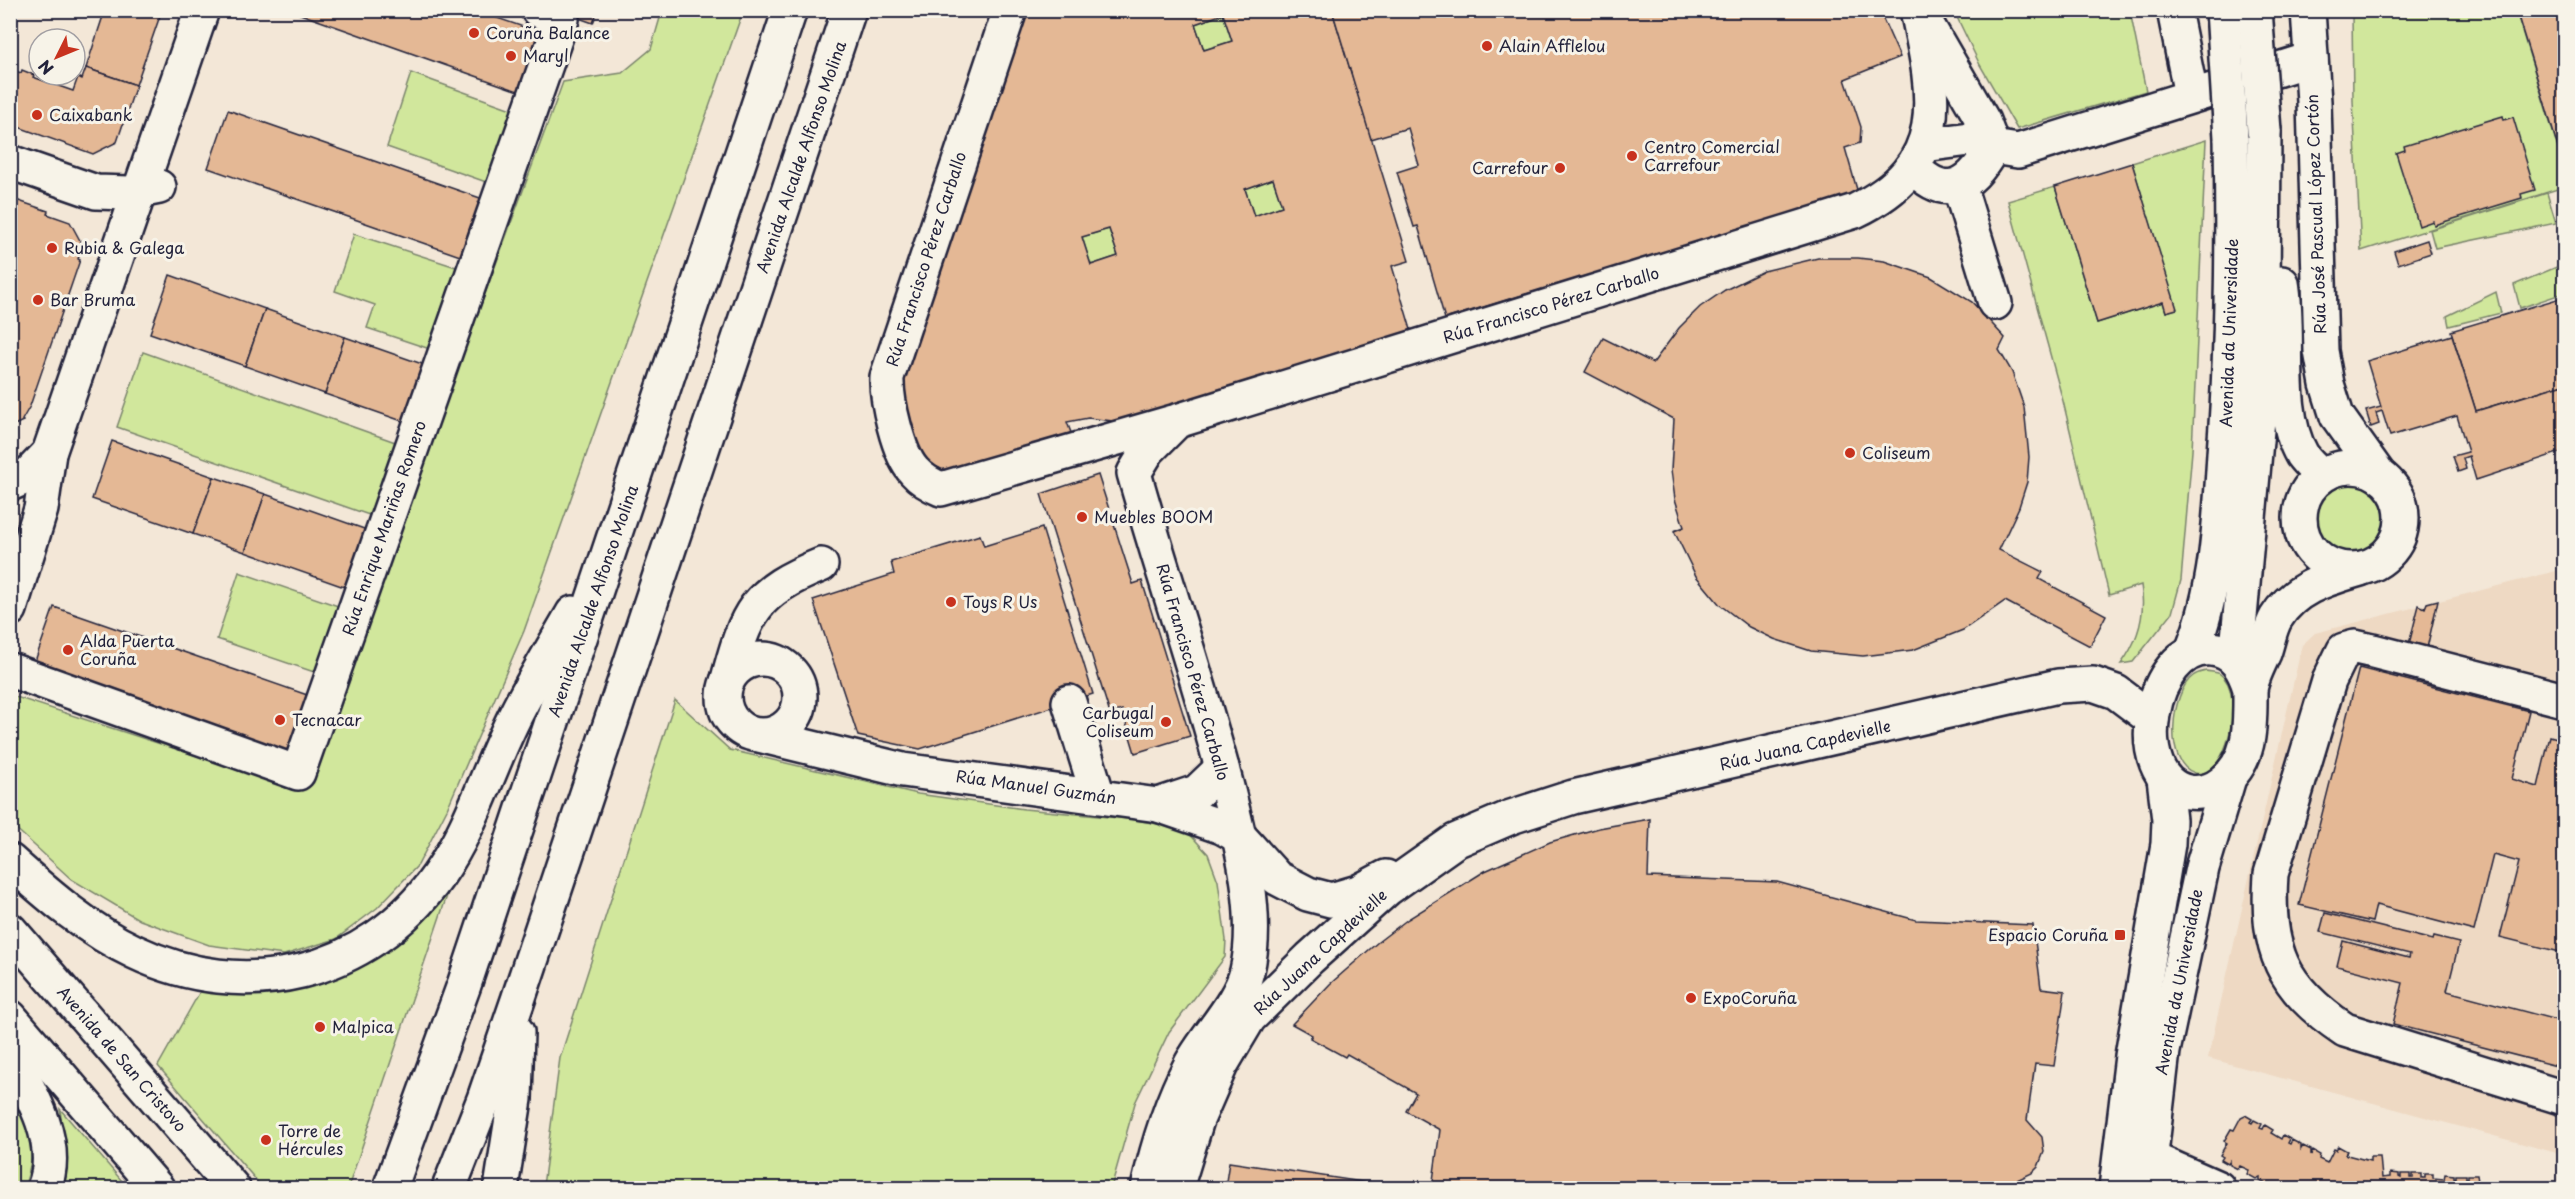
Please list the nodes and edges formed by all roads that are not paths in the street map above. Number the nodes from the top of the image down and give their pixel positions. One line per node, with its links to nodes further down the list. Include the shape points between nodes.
1 (202, 10): 19 (main road)
2 (222, 10): 19 (main road)
3 (790, 10): 33 (main road, Avenida Alcalde Alfonso Molina)
4 (849, 10): 59 (main road, Avenida Alcalde Alfonso Molina)
5 (1010, 10): 25 (main road, Rúa Francisco Pérez Carballo, via 892,358 886,389 912,470 941,489)
6 (1918, 10): 14 (main road, Rúa Francisco Pérez Carballo, via 1983,121); 15 (main road, Rúa Francisco Pérez Carballo, via 1932,88 1931,120)
7 (2174, 10): 13 (main road)
8 (2223, 10): 38 (main road, Avenida da Universidade, bridge, via 2233,258 2222,490 2211,586)
9 (2255, 10): 18 (main road, Avenida da Universidade, bridge)
10 (2308, 10): 12 (main road, Rúa José Pascual López Cortón)
11 (557, 15): 40 (main road, Rúa Enrique Mariñas Romero, via 298,773)
12 (2311, 59): 13 (main road); 23 (main road, Rúa José Pascual López Cortón, via 2321,351)
13 (2191, 95): 14 (main road, via 2018,151)
14 (1993, 147): 15 (main road, via 1970,139); 17 (main road, via 1985,161)
15 (1919, 156): 17 (main road, via 1925,179 1946,188); 24 (main road, Rúa Francisco Pérez Carballo, via 1894,189 1855,212)
16 (10, 162): 20 (main road)
17 (1959, 184): 22 (main road)
18 (2264, 186): 27 (main road, Avenida da Universidade, via 2284,293 2293,432 2302,454); 41 (main road, Avenida da Universidade, via 2259,408)
19 (151, 189): 20 (main road); 21 (main road); 32 (main road, via 68,460)
20 (96, 192): 21 (main road, via 116,224)
21 (121, 245): 26 (main road)
22 (1995, 303)
23 (2337, 416): 27 (main road, Rúa José Pascual López Cortón); 29 (main road, Rúa José Pascual López Cortón)
24 (1177, 421): 25 (main road, Rúa Francisco Pérez Carballo); 28 (main road, Rúa Francisco Pérez Carballo, via 1148,450)
25 (1085, 449): 28 (main road)
26 (49, 453): 30 (main road, via 26,477); 32 (main road)
27 (2328, 472): 29 (main road, via 2350,466); 35 (main road, via 2308,488 2301,504 2303,538 2326,563 2342,569)
28 (1134, 473): 48 (main road, Rúa Francisco Pérez Carballo)
29 (2380, 476): 35 (main road, Rúa José Pascual López Cortón, via 2400,503 2402,520 2389,552)
30 (10, 484)
31 (10, 498): 32 (main road)
32 (41, 509): 37 (main road)
33 (611, 546): 56 (main road, via 517,712 454,851 417,902 394,925 349,954 286,975 247,979 208,976 172,967 136,952 70,913); 58 (main road, Avenida Alcalde Alfonso Molina)
34 (821, 565): 36 (main road, Rúa Manuel Guzmán)
35 (2360, 569): 41 (main road, Rúa José Pascual López Cortón, via 2315,583 2289,600)
36 (775, 587): 39 (main road, via 761,623); 42 (main road, Rúa Manuel Guzmán, via 752,610 740,635)
37 (10, 609)
38 (2192, 651): 41 (main road, via 2203,648 2227,653); 46 (main road, via 2162,683)
39 (767, 660): 42 (main road, via 745,663); 44 (main road, via 779,663 796,679)
40 (10, 670)
41 (2243, 675): 51 (main road, via 2250,734 2246,751)
42 (728, 679): 47 (main road, Rúa Manuel Guzmán, via 724,701 727,712 741,729)
43 (2565, 700): 62 (main road, via 2355,646 2344,650 2329,681 2271,874 2269,906 2273,944 2290,980 2315,1010 2345,1030)
44 (800, 702): 47 (main road, via 792,722); 49 (main road, via 813,729)
45 (1069, 702): 52 (main road)
46 (2152, 719): 50 (main road, via 2154,757); 55 (main road, Rúa Juana Capdevielle, via 2116,692 2093,684 2058,686 1573,797)
47 (763, 736): 49 (main road, Rúa Manuel Guzmán)
48 (1222, 750): 53 (main road, Rúa Manuel Guzmán, via 1197,792); 54 (main road, Rúa Francisco Pérez Carballo)
49 (838, 755): 52 (main road, Rúa Manuel Guzmán, via 903,770)
50 (2164, 778): 51 (main road, via 2180,790 2196,793 2213,790); 73 (main road, Avenida da Universidade, via 2168,844 2132,1056)
51 (2229, 778): 63 (main road, Avenida da Universidade, via 2202,868 2165,1040)
52 (1098, 796): 53 (main road, Rúa Manuel Guzmán)
53 (1158, 805): 54 (main road, Rúa Juana Capdevielle)
54 (1240, 837): 55 (main road, Rúa Juana Capdevielle, via 1277,878 1308,894 1331,900 1358,892); 71 (main road, Rúa Juana Capdevielle, via 1251,916 1247,972 1235,998 1190,1066 1171,1109)
55 (1455, 841): 72 (main road, Rúa Juana Capdevielle, via 1388,889 1249,1018 1221,1065 1197,1120)
56 (10, 861)
57 (10, 930): 66 (main road, Avenida de San Cristovo)
58 (464, 986): 67 (main road); 68 (main road, Avenida Alcalde Alfonso Molina)
59 (518, 1000): 69 (main road, Avenida Alcalde Alfonso Molina); 70 (main road, via 515,1099)
60 (10, 1017): 65 (main road)
61 (10, 1056): 64 (main road, via 32,1094 47,1135 49,1175)
62 (2565, 1098)
63 (2149, 1173): 74 (main road)
64 (44, 1188)
65 (158, 1188)
66 (232, 1188)
67 (368, 1188)
68 (390, 1188)
69 (449, 1188)
70 (501, 1188)
71 (1148, 1188)
72 (1176, 1188)
73 (2116, 1188)
74 (2218, 1188)

